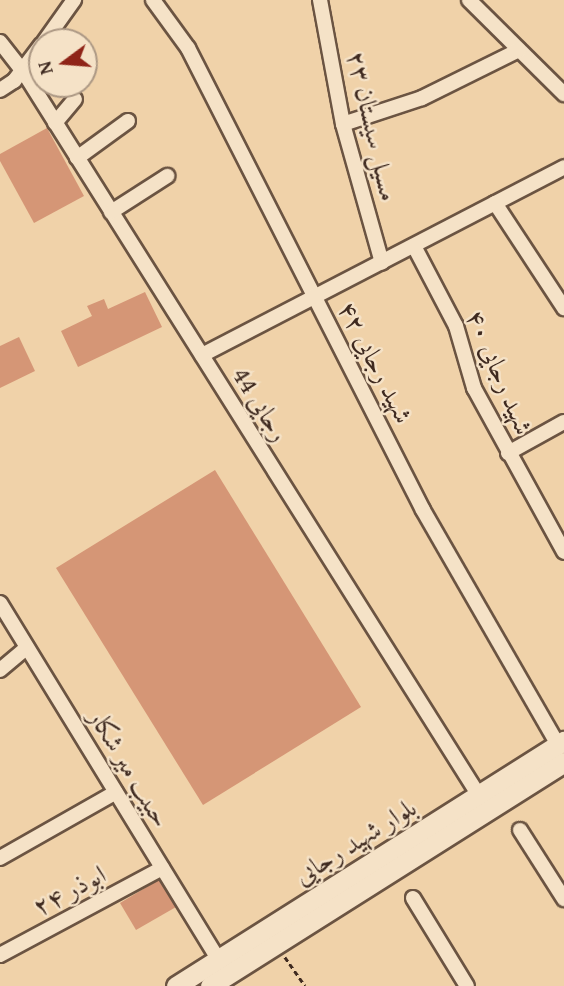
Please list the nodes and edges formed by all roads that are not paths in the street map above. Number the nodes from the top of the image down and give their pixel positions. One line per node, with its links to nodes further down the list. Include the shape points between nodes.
1 (74, 0): 5 (street)
2 (153, 0): 23 (street, شهید رجایی ۴۲, via 188,48)
3 (320, 0): 15 (street, مسیل سیستان ۲۳)
4 (469, 0): 7 (street)
5 (54, 28)
6 (0, 42): 9 (street, رجایی 44)
7 (519, 50): 11 (street); 15 (street, via 422,98)
8 (28, 64): 9 (street)
9 (23, 71): 10 (street); 14 (street, رجایی 44)
10 (0, 90)
11 (564, 94)
12 (75, 99): 14 (street)
13 (128, 121): 16 (street)
14 (55, 123): 16 (street, رجایی 44)
15 (344, 124): 22 (street, مسیل سیستان ۲۳)
16 (77, 158): 20 (street, رجایی 44)
17 (564, 167): 19 (street)
18 (167, 176): 20 (street)
19 (495, 204): 21 (street); 24 (street)
20 (111, 212): 25 (street, رجایی 44)
21 (414, 246): 22 (street); 27 (street, شهید رجایی ۴۰, via 456,326 474,388)
22 (382, 262): 23 (street)
23 (315, 297): 25 (street); 32 (street, شهید رجایی ۴۲, via 423,510)
24 (564, 308)
25 (202, 355): 34 (street, رجایی 44)
26 (564, 422): 27 (street)
27 (508, 453): 28 (street, شهید رجایی ۴۰)
28 (564, 551)
29 (0, 603): 30 (street, حبیب میر شکار)
30 (27, 647): 31 (street); 33 (street, حبیب میر شکار)
31 (0, 670)
32 (562, 749): 34 (main road, بلوار شهید رجایی); 43 (main road, بلوار شهید رجایی)
33 (116, 792): 36 (street); 37 (street, حبیب میر شکار)
34 (478, 794): 41 (main road, بلوار شهید رجایی)
35 (520, 830): 39 (street)
36 (0, 859)
37 (162, 868): 40 (street, ابوذر ۲۴); 41 (street, حبیب میر شکار)
38 (413, 898): 44 (street)
39 (564, 899)
40 (0, 955)
41 (218, 959): 42 (main road, بلوار شهید رجایی)
42 (176, 986)
43 (210, 986)
44 (467, 986)

